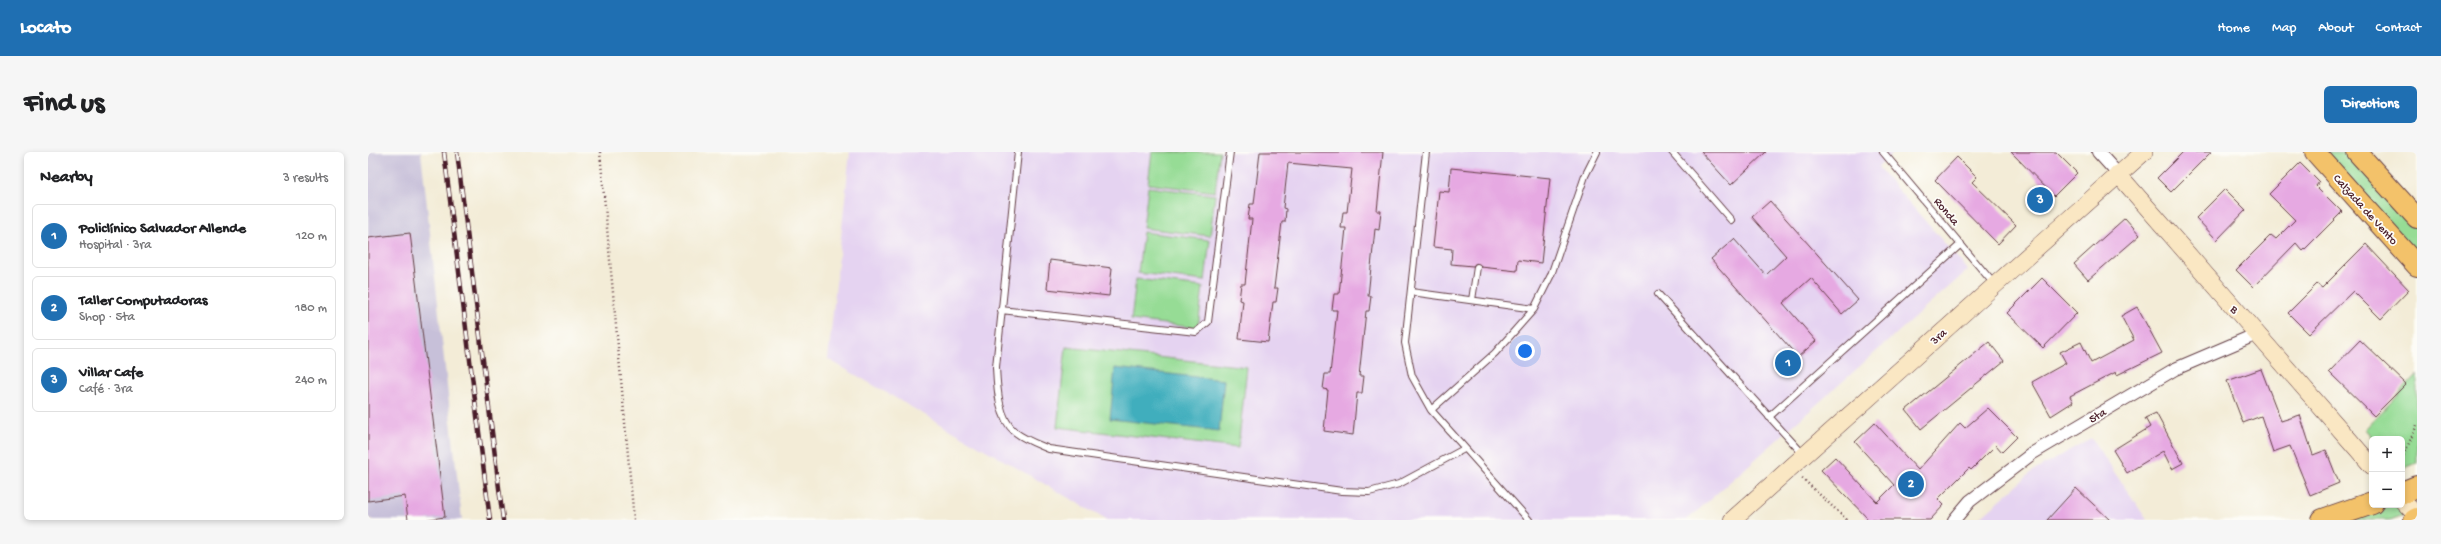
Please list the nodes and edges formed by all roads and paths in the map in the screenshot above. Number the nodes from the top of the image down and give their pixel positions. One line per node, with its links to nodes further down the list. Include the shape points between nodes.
1 (600, 152): 38 (path)
2 (1018, 152): 23 (lane)
3 (1230, 152): 23 (lane, via 1208,322 1196,332)
4 (1426, 152): 19 (lane)
5 (1597, 152): 22 (lane, via 1585,176 1551,275)
6 (1672, 152): 14 (lane)
7 (1883, 152): 15 (lane, Ronda)
8 (2098, 152): 12 (street, B)
9 (2144, 152): 12 (street, 3ra)
10 (2315, 152): 16 (main road, Calzada de Vento)
11 (2357, 152): 13 (main road)
12 (2118, 174): 18 (street, 3ra); 24 (street, B)
13 (2417, 218)
14 (1731, 220)
15 (1960, 244): 18 (lane, Ronda); 26 (lane)
16 (2417, 266)
17 (1477, 267): 21 (lane)
18 (1995, 284): 30 (street, 3ra)
19 (1410, 292): 21 (lane); 25 (lane, via 1405,343 1412,376)
20 (1658, 294): 26 (lane)
21 (1472, 300): 22 (lane)
22 (1534, 309): 25 (lane, via 1494,353)
23 (1001, 310): 28 (lane, via 996,367 998,392 1005,415 1014,431 1048,449 1342,491 1369,492 1399,484)
24 (2257, 334): 31 (street, B); 42 (street, 5ta, via 2175,369 2033,453 1970,501)
25 (1431, 410): 28 (lane)
26 (1770, 417): 30 (lane)
27 (2417, 425): 29 (path)
28 (1464, 449): 39 (lane)
29 (2405, 452)
30 (1805, 456): 32 (street, 3ra)
31 (2369, 463)
32 (1791, 468): 40 (street, 3ra); 41 (path)
33 (2417, 487): 34 (highway)
34 (2405, 492)
35 (2405, 503): 37 (street)
36 (2369, 504): 43 (highway)
37 (2417, 516)
38 (634, 520)
39 (1529, 520)
40 (1732, 520)
41 (1847, 520)
42 (1954, 520)
43 (2323, 520)

